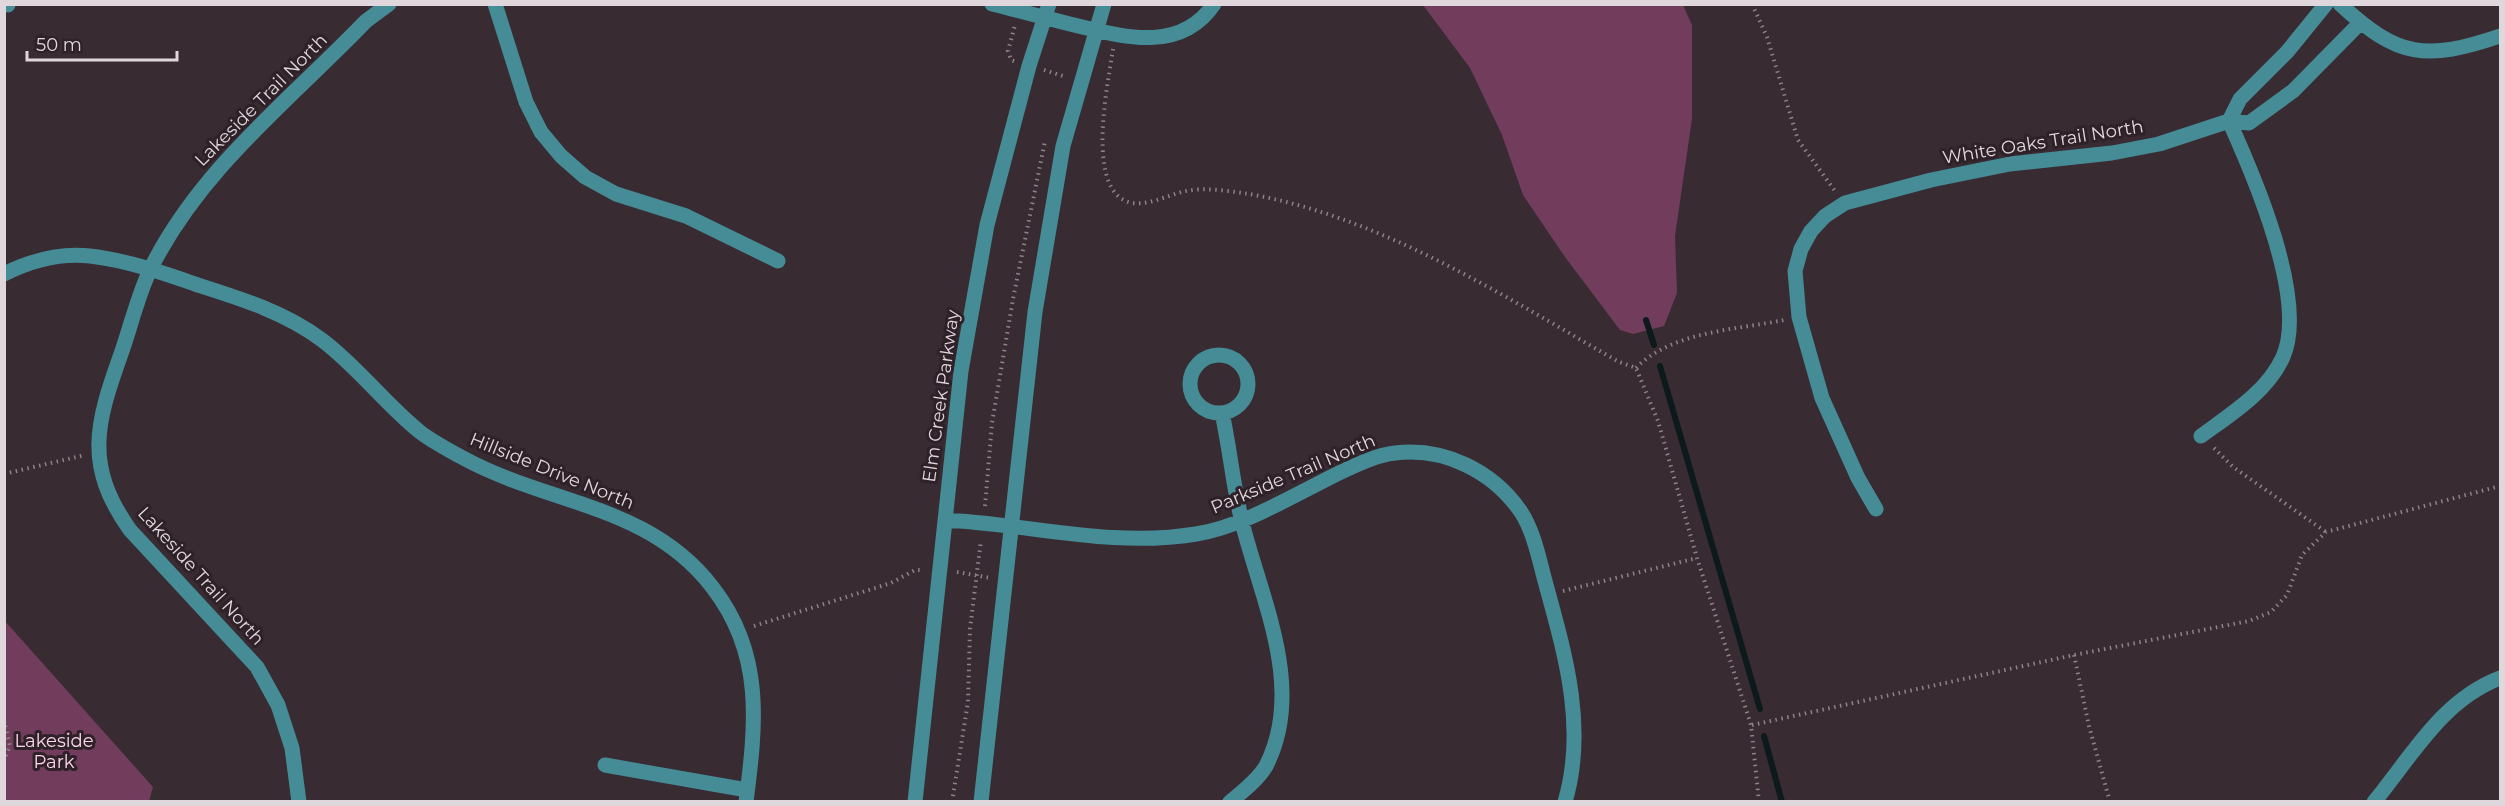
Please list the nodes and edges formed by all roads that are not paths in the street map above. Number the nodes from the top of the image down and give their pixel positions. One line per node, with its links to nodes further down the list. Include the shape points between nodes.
1 (388, 4): 14 (street, Lakeside Trail North, via 221,164 185,211)
2 (495, 4): 13 (street, via 526,102 541,132 561,156 585,177 616,194 686,216)
3 (992, 4): 8 (street, via 1020,11)
4 (1104, 4): 10 (street)
5 (1214, 4): 10 (street, via 1189,28 1173,35 1155,39)
6 (2326, 4): 12 (street, via 2287,52 2240,99)
7 (2340, 4): 9 (street)
8 (1047, 11): 10 (street); 20 (street, Elm Creek Parkway, via 985,236 961,371)
9 (2360, 23): 11 (street, via 2382,39 2406,48 2432,51 2451,51); 12 (street, White Oaks Trail North, via 2294,91 2248,123)
10 (1096, 31): 21 (street, via 1063,146 1035,312)
11 (2500, 36)
12 (2229, 121): 17 (street, via 2263,203 2279,258 2289,308 2289,332 2283,356 2271,376 2244,405); 18 (street, White Oaks Trail North, via 2159,144 2010,164 1931,180 1845,203 1811,231 1795,271 1799,317 1822,398)
13 (778, 261)
14 (150, 269): 15 (street, Hillside Drive North, via 89,256 56,257); 24 (street, Hillside Drive North, via 290,318 354,366 421,432 465,460 626,520 661,538 692,562 716,591 749,657 755,702); 25 (street, Lakeside Trail North, via 103,406 98,452 108,492 130,530 257,667 278,705 292,748)
15 (4, 274)
16 (1222, 413): 19 (street)
17 (2202, 436)
18 (1876, 509)
19 (1241, 519): 21 (street, Parkside Trail North, via 1198,534 1152,540); 28 (street, via 1277,650 1283,690 1265,768); 29 (street, Parkside Trail North, via 1360,463 1393,453 1451,457 1480,472 1503,492 1521,513 1533,540 1566,659 1576,740)
20 (945, 520): 21 (street, Parkside Trail North); 26 (street, Elm Creek Parkway)
21 (1010, 525): 27 (street)
22 (2500, 678): 30 (street, via 2441,717)
23 (605, 765): 24 (street)
24 (746, 796)
25 (299, 801)
26 (915, 801)
27 (981, 801)
28 (1230, 801)
29 (1565, 801)
30 (2374, 801)

